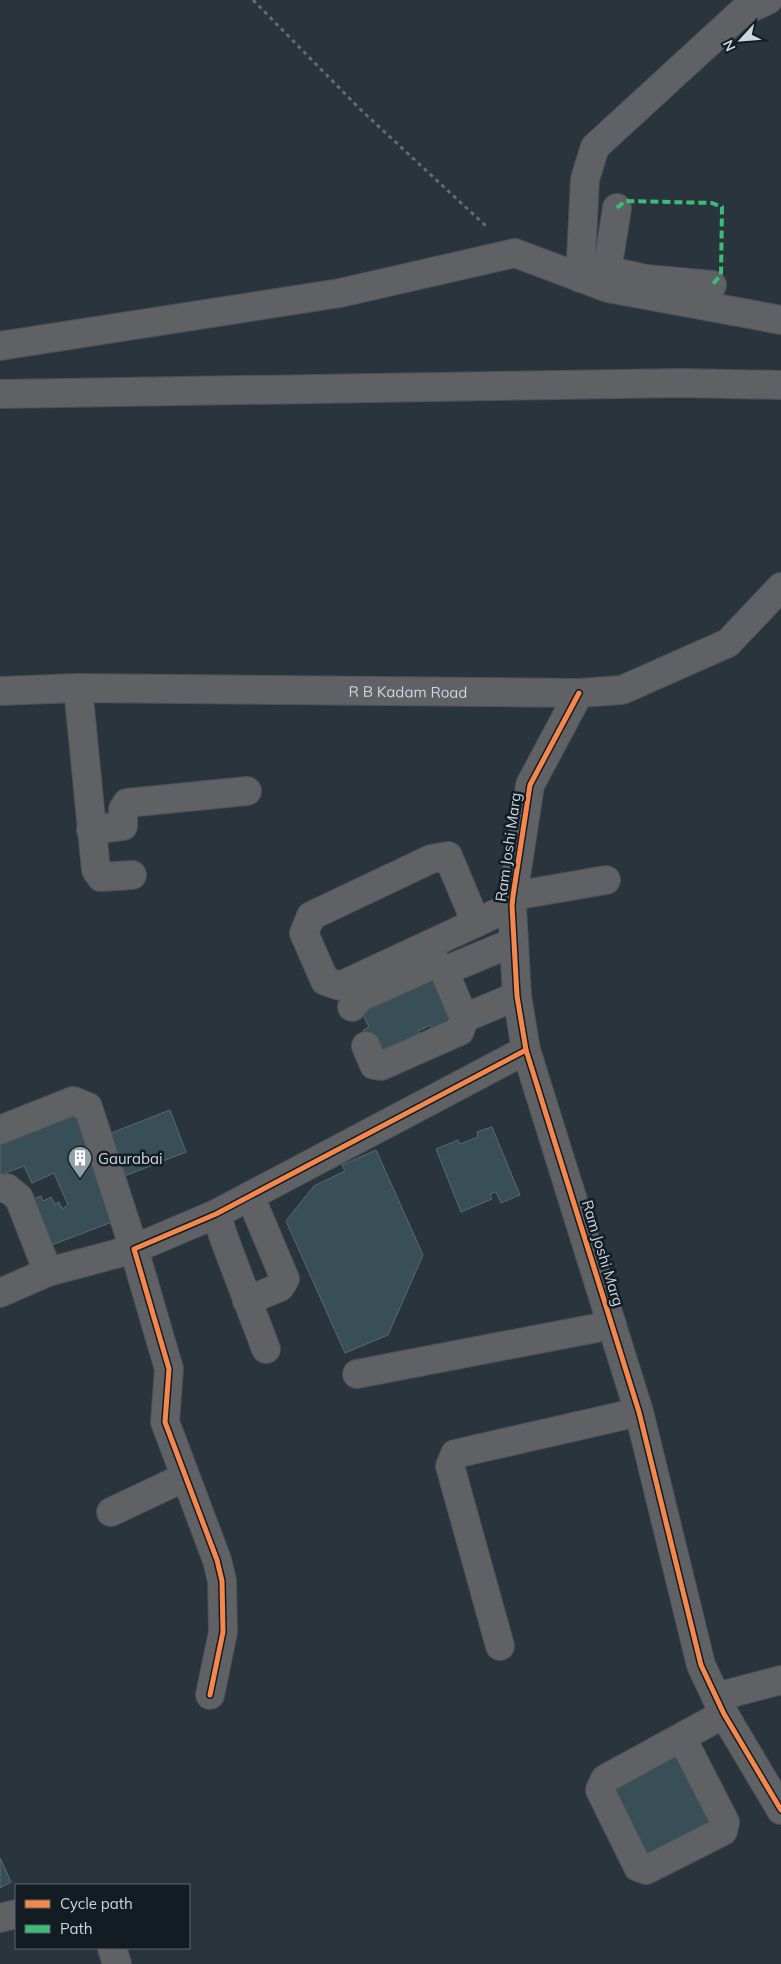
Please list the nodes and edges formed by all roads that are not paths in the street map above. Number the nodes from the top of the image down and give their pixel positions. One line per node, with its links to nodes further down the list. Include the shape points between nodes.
1 (768, 0): 3 (street, via 742,12 595,147 585,180)
2 (617, 208): 5 (street, via 608,265 614,272)
3 (580, 278): 5 (street, via 608,288); 7 (street, via 515,253 340,294)
4 (712, 285): 5 (street)
5 (644, 287): 6 (street)
6 (781, 320)
7 (0, 346)
8 (781, 385): 9 (street)
9 (0, 394)
10 (781, 587): 13 (street, R B Kadam Road, via 728,644 622,690)
11 (78, 688): 12 (street, R B Kadam Road); 13 (street, R B Kadam Road); 15 (street)
12 (0, 691)
13 (579, 693): 18 (street, Ram Joshi Marg, via 530,785)
14 (247, 791): 15 (street, via 127,803 123,810 125,835)
15 (91, 830): 16 (street, via 96,870 101,877)
16 (132, 875)
17 (606, 880): 18 (street)
18 (512, 901): 19 (street); 20 (street, Ram Joshi Marg)
19 (476, 923): 19 (street, via 340,986 325,981 304,932 311,916 431,859 448,856)
20 (514, 942): 21 (street); 22 (street, Ram Joshi Marg)
21 (444, 971): 23 (street, via 436,963 359,998); 24 (street)
22 (517, 996): 24 (street); 26 (street, Ram Joshi Marg)
23 (352, 1007)
24 (464, 1018): 25 (street, via 460,1031 381,1066 374,1065)
25 (366, 1046)
26 (526, 1050): 29 (street); 35 (street, Ram Joshi Marg)
27 (0, 1130): 31 (street, via 73,1102 88,1108)
28 (0, 1188): 32 (street, via 6,1188 19,1198)
29 (250, 1196): 30 (street); 34 (street, via 285,1278 280,1287)
30 (216, 1214): 31 (street); 34 (street)
31 (134, 1249): 32 (street); 39 (street, via 169,1369 165,1422)
32 (48, 1272): 33 (street)
33 (0, 1293)
34 (247, 1301): 36 (street)
35 (612, 1325): 37 (street); 38 (street, Ram Joshi Marg)
36 (266, 1350)
37 (357, 1374)
38 (639, 1412): 41 (street, via 454,1454 450,1466); 44 (street, Ram Joshi Marg, via 700,1665)
39 (185, 1477): 40 (street); 43 (street, via 222,1581 223,1632)
40 (111, 1512)
41 (500, 1646)
42 (781, 1680): 44 (street)
43 (210, 1695)
44 (720, 1706): 45 (street); 46 (street, Ram Joshi Marg)
45 (682, 1738): 45 (street, via 605,1779 600,1790 638,1867 646,1870 723,1830 726,1822)
46 (781, 1810)
47 (15, 1914): 48 (street)
48 (0, 1918)
49 (112, 1949): 50 (street)
50 (117, 1964)

